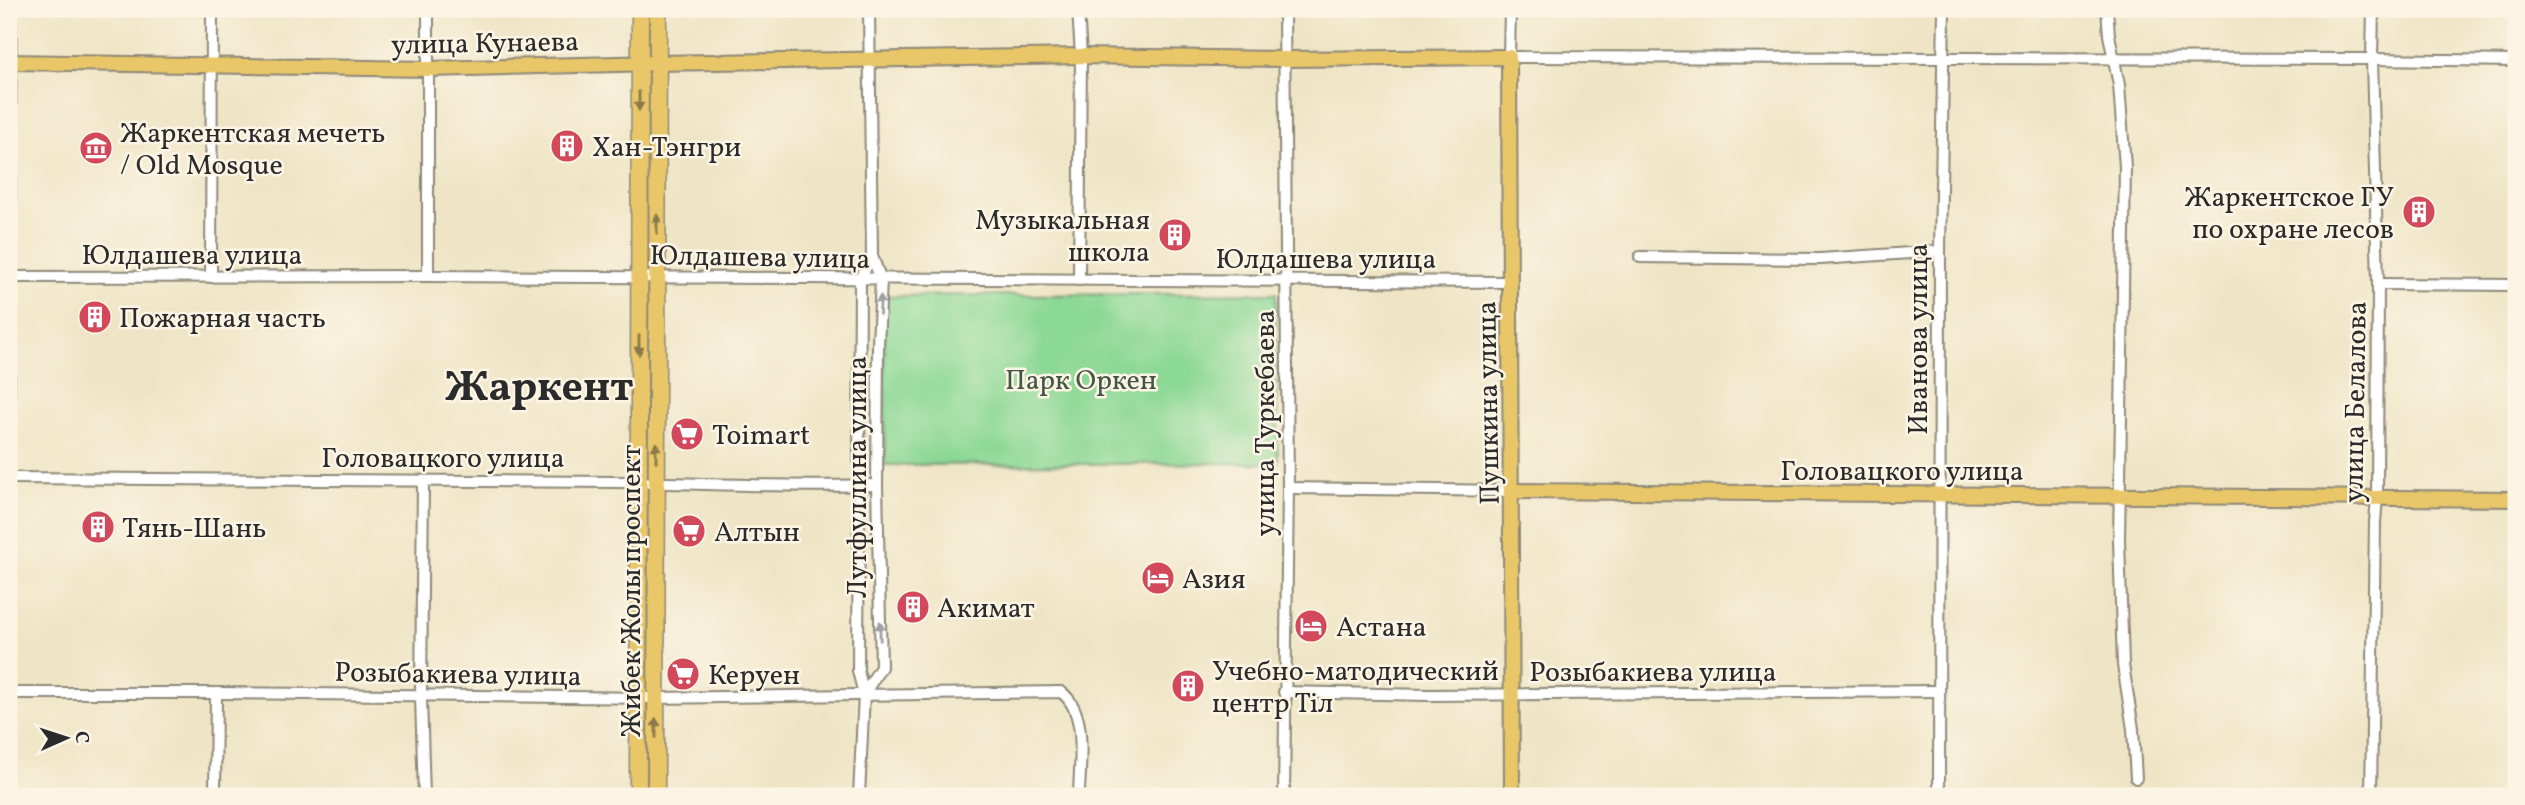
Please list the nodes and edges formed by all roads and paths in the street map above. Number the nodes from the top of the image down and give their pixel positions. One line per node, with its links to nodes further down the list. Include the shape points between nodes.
1 (11, 9): 21 (street)
2 (212, 9): 24 (street)
3 (428, 9): 25 (street)
4 (640, 9): 23 (highway, Жибек Жолы проспект)
5 (658, 9): 22 (highway, Жибек Жолы проспект)
6 (869, 9): 19 (street, Лутфуллина улица)
7 (1079, 9): 13 (street)
8 (1284, 9): 16 (street, улица Туркебаева)
9 (1510, 9): 14 (street, Пушкина улица)
10 (1944, 9): 17 (street, Иванова улица)
11 (2107, 9): 15 (street)
12 (2373, 9): 18 (street, улица Белалова)
13 (1081, 56): 16 (main road, улица Кунаева); 19 (main road, улица Кунаева); 36 (street)
14 (1509, 57): 16 (main road, улица Кунаева); 17 (street, улица Кунаева); 38 (main road, Пушкина улица)
15 (2113, 58): 17 (street, улица Кунаева); 18 (street, улица Кунаева); 50 (street, via 2125,167)
16 (1284, 59): 37 (street, улица Туркебаева)
17 (1944, 59): 26 (street, Иванова улица)
18 (2372, 59): 20 (street, улица Кунаева); 39 (street, улица Белалова)
19 (868, 61): 22 (main road, улица Кунаева); 27 (street, Лутфуллина улица)
20 (2516, 61)
21 (9, 62): 24 (main road, улица Кунаева); 30 (street)
22 (657, 63): 23 (main road, улица Кунаева); 33 (highway, Жибек Жолы проспект, one-way to 22)
23 (639, 64): 25 (main road, улица Кунаева); 32 (highway, Жибек Жолы проспект, one-way to 32)
24 (212, 66): 25 (main road, улица Кунаева); 31 (street)
25 (428, 69): 29 (street)
26 (1940, 251): 28 (street, via 1820,259); 51 (street, Иванова улица)
27 (872, 256): 34 (street, Лутфуллина улица); 35 (street, Лутфуллина улица)
28 (1640, 257)
29 (428, 276): 31 (street, Юлдашева улица); 32 (street, Юлдашева улица)
30 (9, 277): 31 (street, Юлдашева улица); 41 (street)
31 (211, 277)
32 (639, 277): 33 (street, Юлдашева улица); 44 (highway, Жибек Жолы проспект, one-way to 44)
33 (657, 278): 34 (street, Юлдашева улица); 45 (highway, Жибек Жолы проспект, one-way to 33)
34 (860, 279): 35 (street, Юлдашева улица); 47 (street, Лутфуллина улица)
35 (881, 280): 36 (street, Юлдашева улица); 46 (street, Лутфуллина улица, one-way to 35)
36 (1079, 280): 37 (street, Юлдашева улица)
37 (1287, 280): 38 (street, Юлдашева улица); 48 (street, улица Туркебаева)
38 (1510, 282): 49 (main road, Пушкина улица)
39 (2378, 284): 40 (street); 52 (street, улица Белалова)
40 (2516, 285)
41 (9, 416)
42 (9, 478): 43 (street, Головацкого улица)
43 (423, 483): 44 (street, Головацкого улица); 60 (street)
44 (638, 483): 45 (street, Головацкого улица); 61 (highway, Жибек Жолы проспект)
45 (656, 484): 47 (street, Головацкого улица); 62 (highway, Жибек Жолы проспект)
46 (877, 485): 47 (street, Головацкого улица); 58 (street, Лутфуллина улица, one-way to 46, via 881,667)
47 (859, 486): 58 (street, Лутфуллина улица, via 858,671)
48 (1288, 488): 49 (street, Головацкого улица); 55 (street, улица Туркебаева)
49 (1513, 491): 51 (main road, Головацкого улица); 59 (main road, Пушкина улица)
50 (2120, 494): 51 (main road, Головацкого улица); 52 (main road, Головацкого улица); 63 (street, via 2123,665)
51 (1940, 495): 54 (street, Иванова улица)
52 (2377, 497): 53 (main road, Головацкого улица); 73 (street, улица Белалова)
53 (2516, 499)
54 (1939, 691): 59 (street, Розыбакиева улица); 72 (street, Иванова улица)
55 (1284, 692): 59 (street, Розыбакиева улица); 70 (street, улица Туркебаева)
56 (216, 693): 57 (street, Розыбакиева улица); 60 (street, Розыбакиева улица); 64 (street)
57 (9, 694)
58 (864, 694): 62 (street, Розыбакиева улица); 68 (street, Лутфуллина улица); 69 (street, Розыбакиева улица, via 1062,692 1072,699 1080,719)
59 (1512, 694): 71 (main road, Пушкина улица)
60 (421, 697): 61 (street, Розыбакиева улица); 65 (street)
61 (638, 698): 62 (street, Розыбакиева улица); 66 (highway, Жибек Жолы проспект)
62 (656, 698): 67 (highway, Жибек Жолы проспект, one-way to 62)
63 (2136, 778)
64 (215, 796)
65 (424, 796)
66 (638, 796)
67 (656, 796)
68 (859, 796)
69 (1079, 796)
70 (1284, 796)
71 (1512, 796)
72 (1939, 796)
73 (2371, 796)

